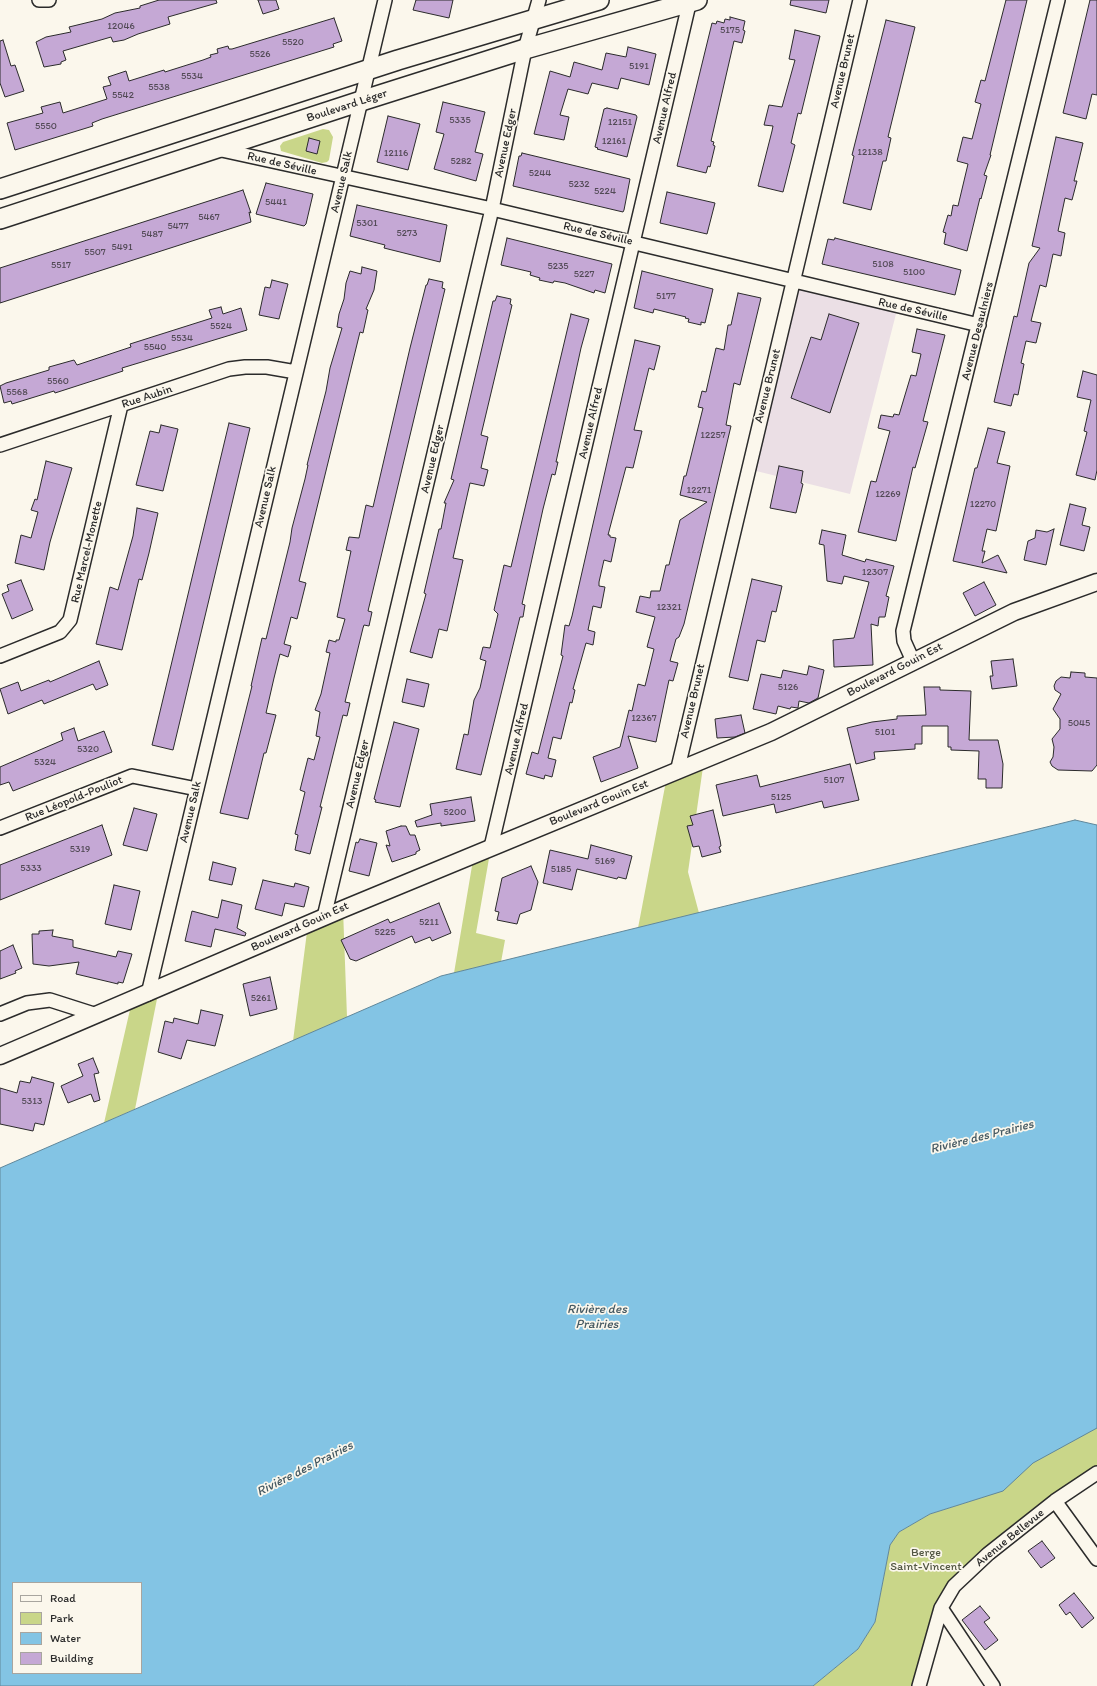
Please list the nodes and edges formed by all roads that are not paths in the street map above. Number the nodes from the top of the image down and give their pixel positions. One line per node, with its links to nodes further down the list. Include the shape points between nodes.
1 (39, 0): 2 (street)
2 (49, 0)
3 (385, 0): 10 (street, Avenue Salk)
4 (599, 0): 8 (main road)
5 (860, 0): 18 (street, Avenue Brunet)
6 (1058, 0): 19 (street, Avenue Desaulniers)
7 (692, 1): 9 (main road, Boulevard Léger); 17 (street, Avenue Alfred)
8 (537, 9): 9 (street, Avenue Edger); 10 (main road)
9 (525, 49): 11 (main road, Boulevard Léger); 15 (street, Avenue Edger)
10 (368, 71): 11 (street, Avenue Salk); 14 (main road)
11 (361, 101): 12 (main road, Boulevard Léger); 13 (street, Avenue Salk)
12 (215, 149): 13 (street, Rue de Séville); 16 (main road, Boulevard Léger)
13 (343, 176): 15 (street, Rue de Séville); 20 (street, Avenue Salk)
14 (0, 189)
15 (492, 209): 17 (street, Rue de Séville); 30 (street, Avenue Edger)
16 (1, 215)
17 (634, 243): 18 (street, Rue de Séville); 29 (street, Avenue Alfred)
18 (793, 281): 19 (street, Rue de Séville); 26 (street, Avenue Brunet)
19 (979, 325): 25 (street, Avenue Desaulniers, via 903,631 904,641)
20 (296, 372): 21 (street, Rue Aubin, via 267,367 229,369); 27 (street, Avenue Salk)
21 (121, 405): 22 (street, Rue Aubin); 24 (street, Rue Marcel-Monette, via 70,620 60,632)
22 (0, 445)
23 (1097, 582): 25 (street, Boulevard Gouin Est, via 1014,612)
24 (0, 656)
25 (913, 661): 26 (street, Boulevard Gouin Est, via 771,732)
26 (676, 772): 29 (street, Boulevard Gouin Est)
27 (197, 789): 28 (street, Rue Léopold-Pouliot, via 132,776); 31 (street, Avenue Salk)
28 (0, 828)
29 (491, 846): 30 (street, Boulevard Gouin Est)
30 (324, 917): 31 (street, Boulevard Gouin Est)
31 (148, 994): 33 (street, Boulevard Gouin Est)
32 (0, 1014): 33 (street, via 27,1003 50,1000)
33 (97, 1015): 34 (street, Boulevard Gouin Est)
34 (0, 1056)
35 (1097, 1473): 36 (street, Avenue Bellevue)
36 (1055, 1502): 37 (street); 38 (street, Avenue Bellevue, via 988,1554 954,1586)
37 (1097, 1559)
38 (941, 1608): 39 (street, Avenue Bellevue); 40 (street)
39 (919, 1686)
40 (993, 1686)

